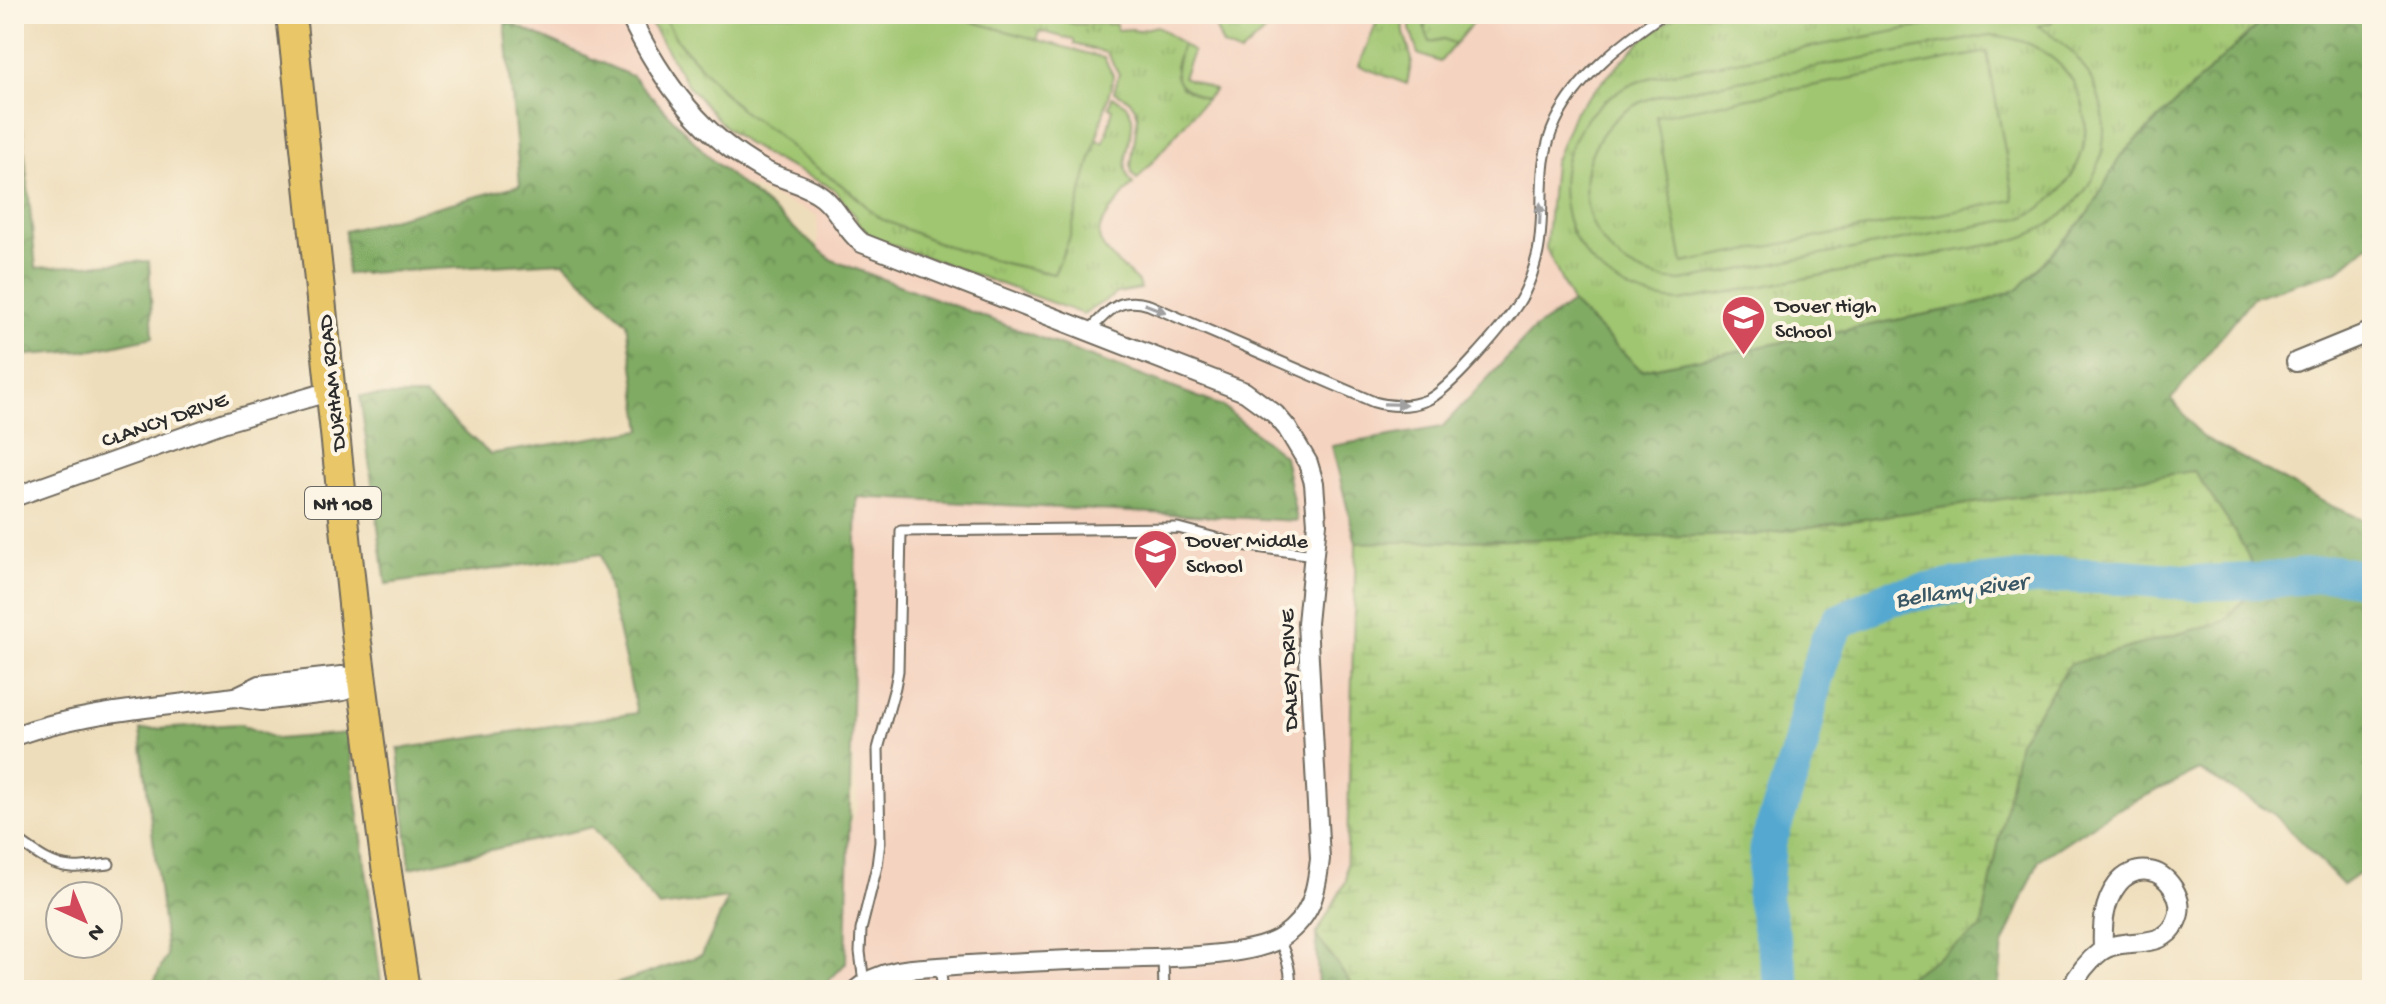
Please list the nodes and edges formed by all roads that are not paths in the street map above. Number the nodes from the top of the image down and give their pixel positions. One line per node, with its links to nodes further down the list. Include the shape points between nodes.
1 (291, 14): 7 (main road, DURHAM ROAD / NH 108)
2 (629, 14): 4 (street, DALEY DRIVE, via 671,87 706,128 744,159 824,198 862,243)
3 (1663, 14): 4 (lane, one-way to 3, via 1110,309 1131,300 1374,402 1413,404 1440,393 1516,307 1530,279 1538,252 1542,166 1550,134 1567,102 1590,75)
4 (1089, 331): 9 (street, DALEY DRIVE, via 1237,389 1275,414 1299,445 1314,483)
5 (2372, 331): 6 (street)
6 (2296, 362)
7 (331, 391): 8 (street, CLANCY DRIVE, via 225,422); 10 (main road, DURHAM ROAD / NH 108)
8 (14, 497)
9 (1314, 555): 14 (street, DALEY DRIVE, via 1307,623 1320,859 1311,906); 18 (lane, via 1242,545 1178,528 901,531 898,671 878,749 880,842 861,930)
10 (362, 684): 11 (street, via 343,691 261,701 235,697 79,719); 19 (main road, DURHAM ROAD / NH 108)
11 (14, 736)
12 (14, 838): 13 (lane, via 57,864)
13 (109, 864)
14 (1279, 940): 16 (street, via 1244,950); 22 (lane, via 1287,956)
15 (2103, 949): 15 (street, via 2152,941 2174,927 2180,903 2168,880 2145,870 2124,877 2106,906); 23 (street)
16 (1163, 957): 17 (street); 21 (lane)
17 (940, 967): 18 (street, via 898,971); 20 (lane)
18 (860, 986)
19 (405, 990)
20 (943, 990)
21 (1164, 990)
22 (1290, 990)
23 (2070, 990)

